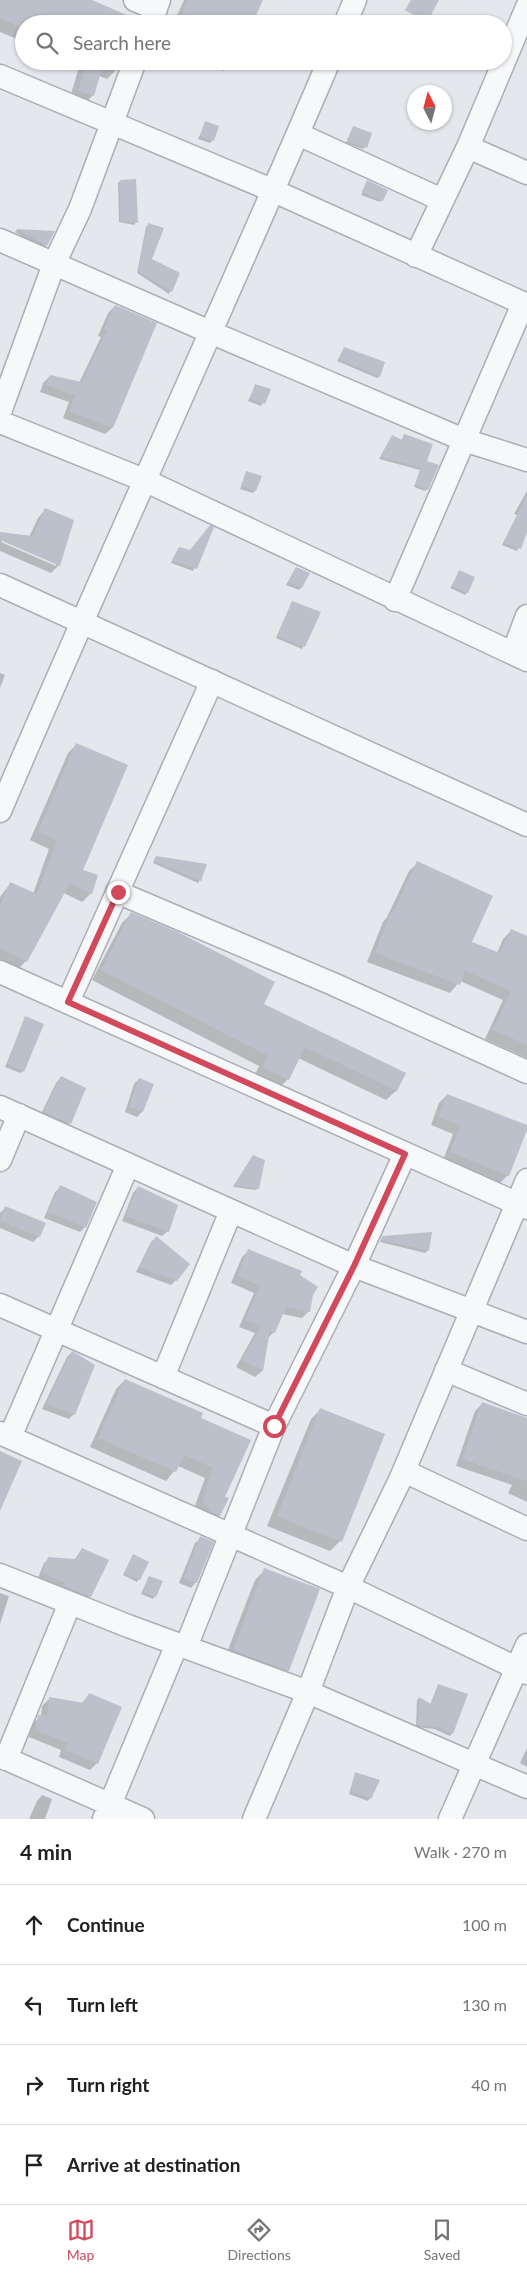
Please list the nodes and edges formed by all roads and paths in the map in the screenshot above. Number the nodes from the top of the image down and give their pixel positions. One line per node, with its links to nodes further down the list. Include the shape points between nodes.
1 (135, 0): 4 (street)
2 (355, 0): 5 (street)
3 (527, 7): 6 (street)
4 (155, 11)
5 (349, 15)
6 (512, 43)
7 (132, 70): 11 (street)
8 (325, 70): 12 (street)
9 (500, 70): 13 (street)
10 (0, 76): 11 (street)
11 (111, 123): 15 (street); 19 (street, via 83,200)
12 (298, 134): 15 (street); 16 (street)
13 (468, 147): 14 (street); 16 (street)
14 (527, 173)
15 (274, 191): 18 (street); 21 (street)
16 (442, 200): 18 (street)
17 (0, 240): 19 (street)
18 (416, 256): 20 (street)
19 (54, 264): 21 (street); 22 (street)
20 (525, 305): 24 (street)
21 (210, 332): 24 (street); 26 (street)
22 (0, 412)
23 (0, 422): 26 (street)
24 (464, 440): 25 (street); 28 (street)
25 (527, 460)
26 (144, 480): 28 (street); 30 (street)
27 (0, 586): 30 (street)
28 (395, 600): 31 (street)
29 (527, 616): 31 (street)
30 (81, 621): 32 (street); 33 (street)
31 (520, 657)
32 (212, 681): 34 (street); 35 (street)
33 (0, 810)
34 (527, 824)
35 (118, 892): 37 (street); 38 (street)
36 (0, 972): 37 (street)
37 (68, 1002): 40 (street)
38 (527, 1072)
39 (9, 1111): 41 (street); 42 (street)
40 (405, 1154): 44 (street); 46 (street)
41 (0, 1160)
42 (128, 1164): 45 (street); 49 (street)
43 (527, 1180): 44 (street)
44 (522, 1206): 48 (street)
45 (231, 1210): 46 (street); 52 (street)
46 (354, 1266): 48 (street); 54 (street)
47 (0, 1305): 49 (street)
48 (471, 1311): 50 (street); 51 (street)
49 (56, 1330): 52 (street); 55 (street)
50 (527, 1332)
51 (446, 1370): 53 (street); 56 (street)
52 (162, 1377): 54 (street)
53 (527, 1404)
54 (274, 1426): 58 (street)
55 (5, 1435): 58 (street)
56 (404, 1471): 57 (street); 60 (street)
57 (527, 1529)
58 (231, 1534): 60 (street); 63 (street)
59 (0, 1575): 61 (street)
60 (348, 1586): 64 (street); 65 (street)
61 (70, 1603): 63 (street); 66 (street)
62 (527, 1645): 64 (street)
63 (181, 1646): 65 (street); 69 (street)
64 (522, 1671): 67 (street)
65 (308, 1692): 67 (street); 71 (street)
66 (3, 1757): 69 (street)
67 (473, 1762): 68 (street); 72 (street)
68 (527, 1787)
69 (107, 1812): 70 (street)
70 (143, 1819)
71 (254, 1819)
72 (450, 1819)

